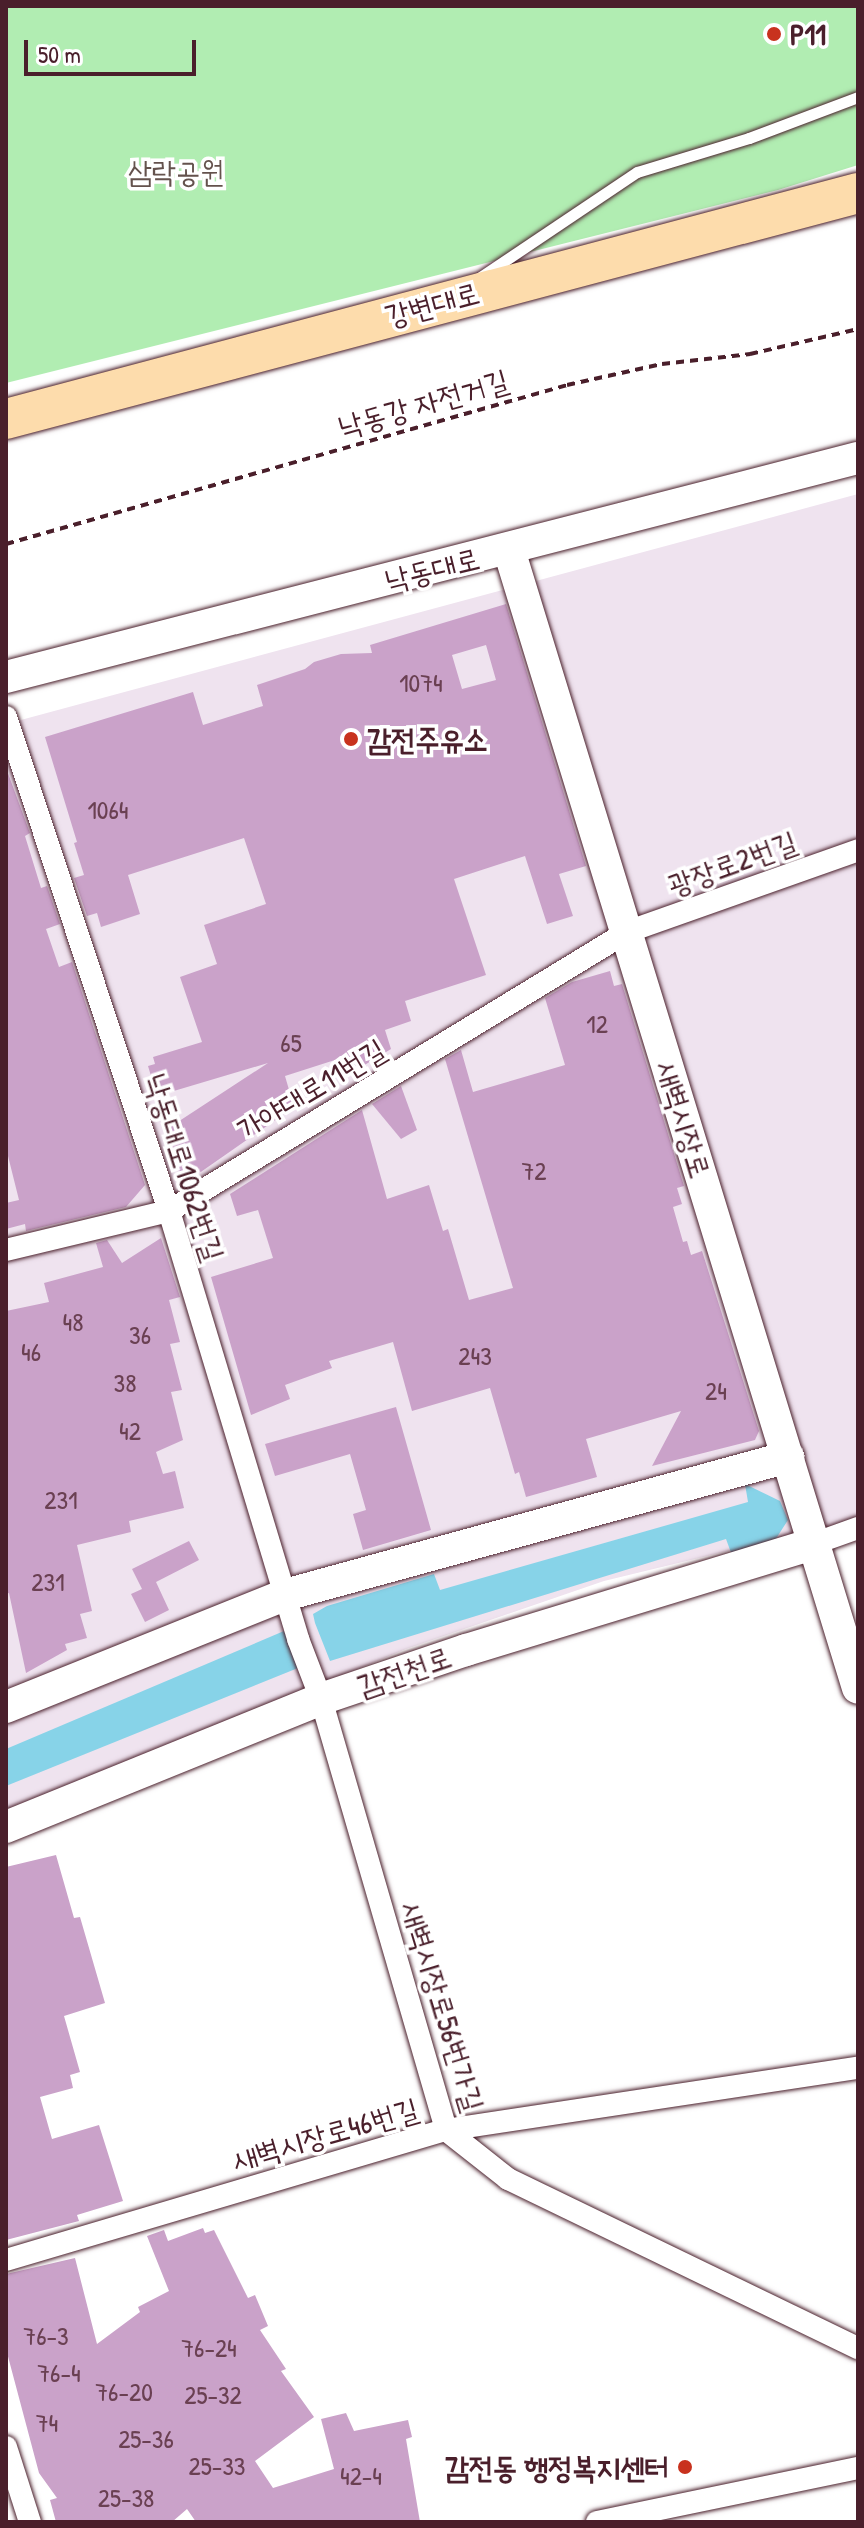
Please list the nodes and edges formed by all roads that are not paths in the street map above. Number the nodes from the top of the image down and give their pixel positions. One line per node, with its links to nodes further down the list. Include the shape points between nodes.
1 (858, 97): 4 (lane, via 637,172)
2 (858, 193): 4 (highway, 강변대로)
3 (858, 218): 6 (highway, 강변대로)
4 (446, 300): 5 (highway, 강변대로)
5 (6, 419)
6 (6, 440)
7 (858, 458): 8 (street, 낙동대로)
8 (509, 550): 9 (street, 낙동대로); 12 (street, 새벽시장로)
9 (6, 677)
10 (6, 717): 13 (street, 낙동대로1062번길)
11 (858, 850): 12 (street, 광장로2번길)
12 (627, 932): 13 (street, 가야대로11번길); 15 (street, 새벽시장로)
13 (169, 1211): 14 (street, 가야대로11번길); 18 (street, 낙동대로1062번길)
14 (6, 1250)
15 (788, 1457): 17 (street, 새벽시장로); 18 (street)
16 (858, 1528): 17 (street)
17 (813, 1544): 20 (street, 새벽시장로); 21 (street, 감전천로)
18 (285, 1595): 19 (street, 낙동대로1062번길); 22 (street)
19 (298, 1639): 21 (street, 새벽시장로56번가길)
20 (858, 1688)
21 (321, 1699): 23 (street, 감전천로); 25 (street, 새벽시장로56번가길)
22 (6, 1707)
23 (6, 1827)
24 (858, 2068): 25 (street, 새벽시장로46번길)
25 (446, 2130): 26 (street, 새벽시장로46번길); 27 (street, 새벽시장로56번가길, via 508,2179)
26 (6, 2260)
27 (858, 2348)
28 (6, 2447): 30 (street)
29 (858, 2468): 31 (street)
30 (30, 2522)
31 (597, 2522)

